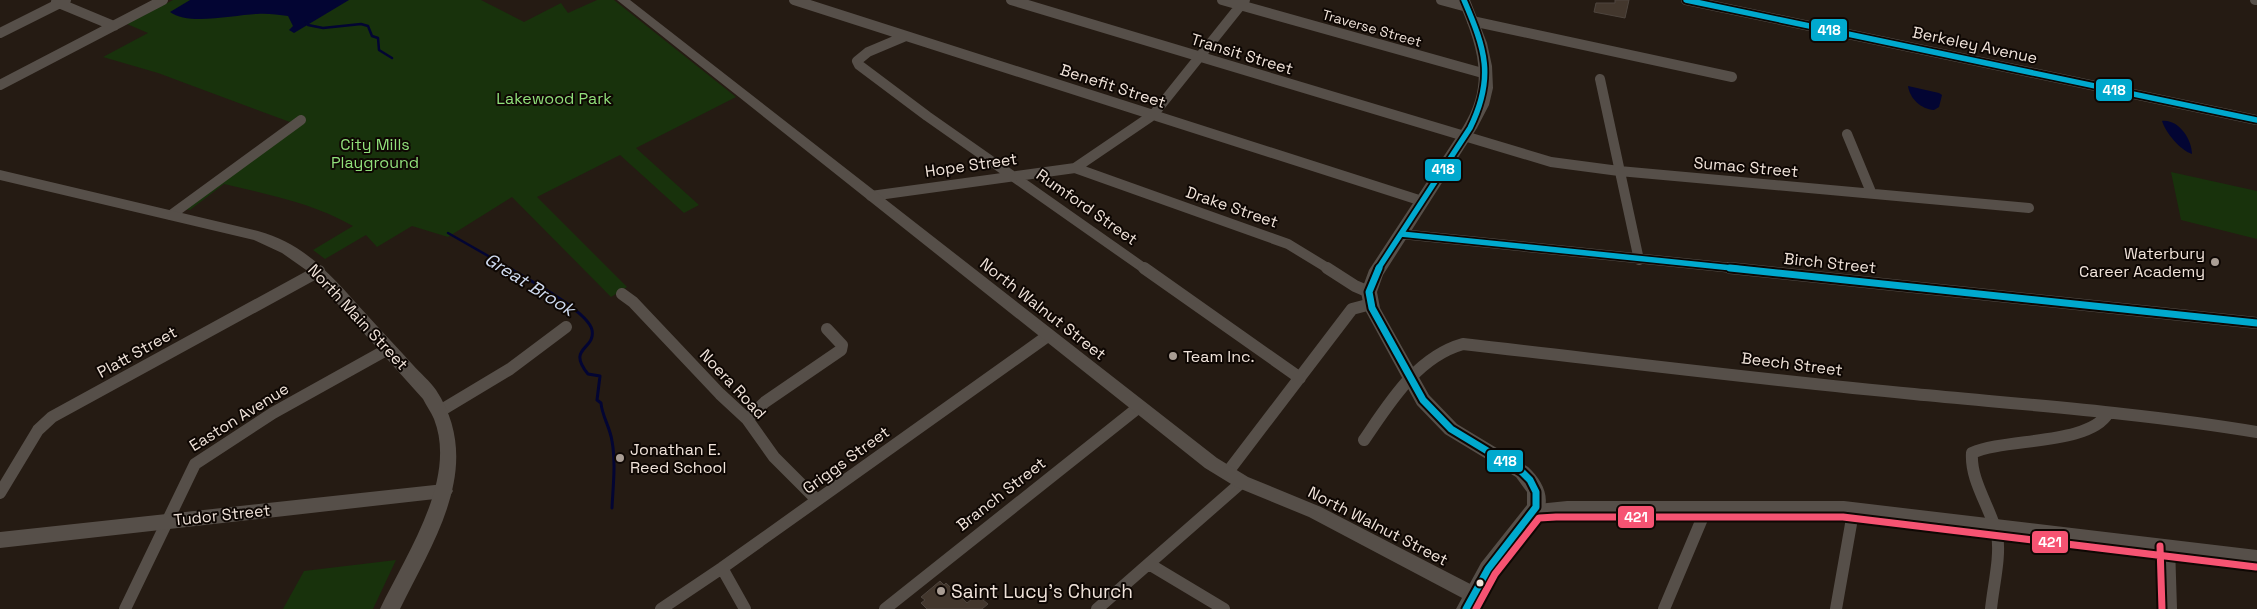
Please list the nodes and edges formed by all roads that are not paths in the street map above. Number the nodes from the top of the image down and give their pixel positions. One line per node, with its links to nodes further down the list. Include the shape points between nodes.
1 (163, 0): 14 (street)
2 (623, 0): 32 (street, North Walnut Street)
3 (794, 0): 16 (street, Benefit Street)
4 (1011, 0): 17 (street, Transit Street)
5 (1222, 0): 10 (street, Traverse Street)
6 (1441, 0): 11 (street)
7 (1686, 0): 12 (street, Berkeley Avenue)
8 (1736, 0): 12 (street)
9 (58, 1): 14 (street); 15 (street)
10 (1242, 3): 17 (street, Hope Street); 18 (street, Traverse Street)
11 (1466, 3): 13 (main road)
12 (1735, 10): 24 (street, Berkeley Avenue)
13 (1472, 21): 18 (main road); 19 (street)
14 (114, 26): 21 (street)
15 (0, 33)
16 (906, 36): 22 (street, Benefit Street); 30 (street, Rumford Street, via 868,52 857,61 859,65)
17 (1200, 57): 22 (street, Hope Street); 26 (street, Transit Street)
18 (1486, 74): 26 (main road, via 1484,99)
19 (1732, 77)
20 (1600, 79): 28 (street)
21 (0, 85)
22 (1153, 115): 27 (street, Hope Street); 33 (street, Benefit Street)
23 (301, 120): 35 (street)
24 (2257, 120)
25 (1847, 134): 31 (street)
26 (1464, 136): 28 (street, Sumac Street, via 1551,162); 33 (main road)
27 (1075, 168): 30 (street, Hope Street); 40 (street, Drake Street, via 1288,244)
28 (1619, 171): 31 (street, Sumac Street); 37 (street)
29 (0, 175): 35 (main road, North Main Street)
30 (1015, 176): 32 (street, Hope Street); 46 (street, Rumford Street)
31 (1871, 192): 34 (street, Sumac Street)
32 (871, 196): 44 (street, North Walnut Street)
33 (1422, 201): 36 (main road)
34 (2029, 208)
35 (171, 215): 38 (main road, North Main Street, via 268,240 298,255)
36 (1400, 234): 37 (street, Birch Street); 40 (main road, via 1373,278)
37 (1639, 260): 41 (street, Birch Street)
38 (319, 271): 45 (main road, North Main Street); 57 (street, Platt Street, via 52,417 38,430)
39 (622, 294): 51 (street, Noera Road)
40 (1370, 298): 46 (street, via 1352,309); 47 (main road)
41 (2257, 323)
42 (566, 327): 49 (street, via 510,369)
43 (828, 329): 51 (street, via 842,348 838,353 765,402)
44 (1049, 335): 48 (street, North Walnut Street); 58 (street, Griggs Street)
45 (388, 349): 49 (main road, North Main Street); 62 (street, Easton Avenue, via 202,457 188,474)
46 (1300, 378): 54 (street)
47 (1410, 379): 50 (street, Beech Street, via 1449,348 1469,344); 53 (street, Beech Street); 61 (main road, via 1428,406 1451,429 1527,476 1536,492)
48 (1139, 407): 54 (street, North Walnut Street); 74 (street, Branch Street)
49 (440, 411): 56 (main road, North Main Street, via 448,446)
50 (2108, 413): 52 (street, Beech Street); 63 (street, via 2103,422 2088,430 1983,448 1972,453 1971,463)
51 (747, 418): 58 (street, Noera Road, via 774,457)
52 (2257, 432)
53 (1364, 440)
54 (1227, 473): 55 (street, North Walnut Street)
55 (1242, 482): 67 (street); 69 (street, North Walnut Street, via 1315,512)
56 (444, 491): 62 (street, Tudor Street); 71 (main road, North Main Street)
57 (0, 493)
58 (818, 500): 68 (street, Griggs Street)
59 (1707, 507): 60 (street); 61 (street); 77 (street)
60 (1851, 509): 63 (street); 78 (street, via 1852,524)
61 (1534, 510): 69 (main road, via 1488,568)
62 (166, 522): 64 (street, Tudor Street); 70 (street, Easton Avenue)
63 (1995, 525): 65 (street); 79 (street, via 1998,543)
64 (0, 540)
65 (2169, 546): 66 (street); 80 (street)
66 (2257, 558)
67 (1149, 564): 75 (street); 76 (street)
68 (722, 568): 72 (street, Griggs Street); 73 (street)
69 (1469, 602)
70 (125, 609)
71 (390, 609)
72 (661, 609)
73 (745, 609)
74 (885, 609)
75 (1097, 609)
76 (1224, 609)
77 (1664, 609)
78 (1836, 609)
79 (1991, 609)
80 (2171, 609)

